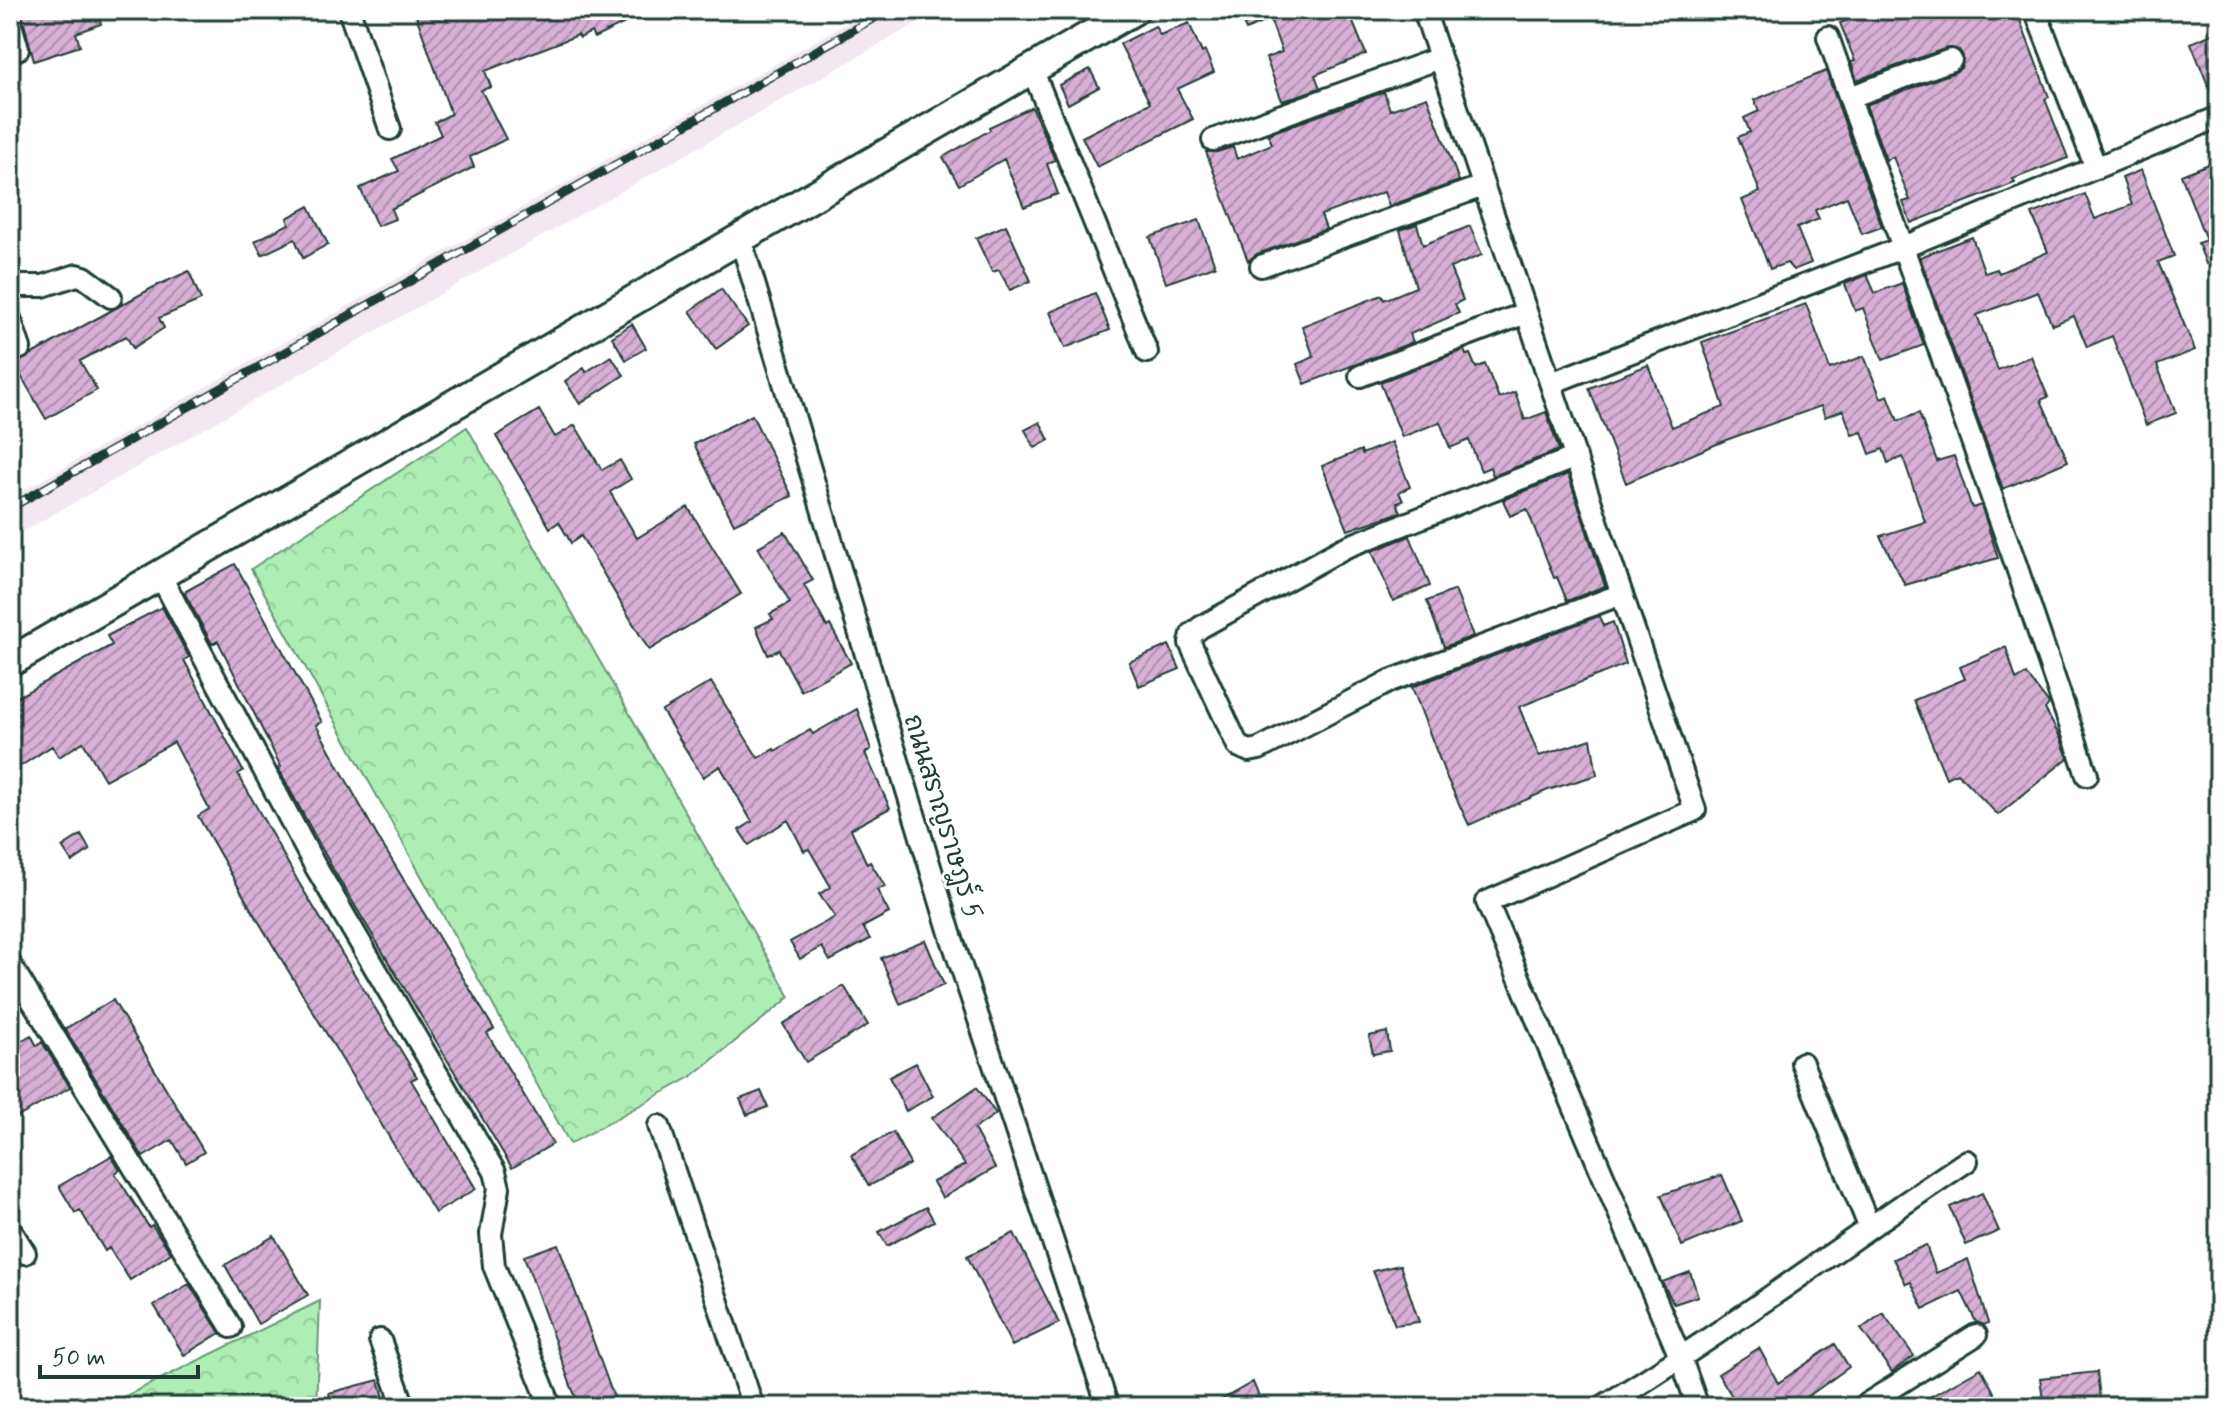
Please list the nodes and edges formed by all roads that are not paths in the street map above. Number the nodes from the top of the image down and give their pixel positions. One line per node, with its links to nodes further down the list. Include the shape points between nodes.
1 (349, 10): 13 (street)
2 (1134, 10): 10 (street)
3 (1424, 10): 8 (street)
4 (2035, 10): 15 (street)
5 (10, 21): 7 (street)
6 (1828, 37): 11 (street)
7 (18, 49)
8 (1440, 58): 14 (street); 16 (street)
9 (1951, 60): 11 (street)
10 (1032, 69): 17 (street); 25 (street)
11 (1850, 97): 18 (street)
12 (2219, 118): 15 (street)
13 (390, 129)
14 (1213, 140)
15 (2096, 168): 18 (street)
16 (1483, 186): 19 (street); 22 (street)
17 (740, 237): 29 (street); 47 (street, ถนนสราญราษฎร์ 5, via 950,933)
18 (1904, 247): 27 (street); 32 (street)
19 (1261, 266)
20 (10, 286): 21 (street, via 43,286 77,275)
21 (111, 297)
22 (1526, 313): 26 (street); 27 (street)
23 (10, 318): 24 (street)
24 (20, 348)
25 (1147, 352)
26 (1360, 376)
27 (1551, 383): 28 (street)
28 (1576, 457): 30 (street); 30 (street, via 1344,548 1196,631 1190,643 1238,746 1249,751 1390,681)
29 (159, 573): 31 (street); 45 (street, via 314,864 495,1172 499,1188 491,1234 494,1266)
30 (1622, 594): 43 (street, via 1695,810 1487,902)
31 (10, 662)
32 (2087, 775)
33 (10, 964): 40 (street)
34 (1802, 1063): 37 (street)
35 (659, 1126): 46 (street)
36 (1967, 1161): 37 (street)
37 (1869, 1226): 43 (street)
38 (10, 1229): 39 (street)
39 (25, 1253)
40 (231, 1327)
41 (1976, 1335): 50 (street)
42 (380, 1340): 44 (street)
43 (1681, 1359): 48 (street); 49 (street)
44 (404, 1407)
45 (551, 1407)
46 (753, 1407)
47 (1108, 1407)
48 (1602, 1407)
49 (1698, 1407)
50 (1862, 1407)

